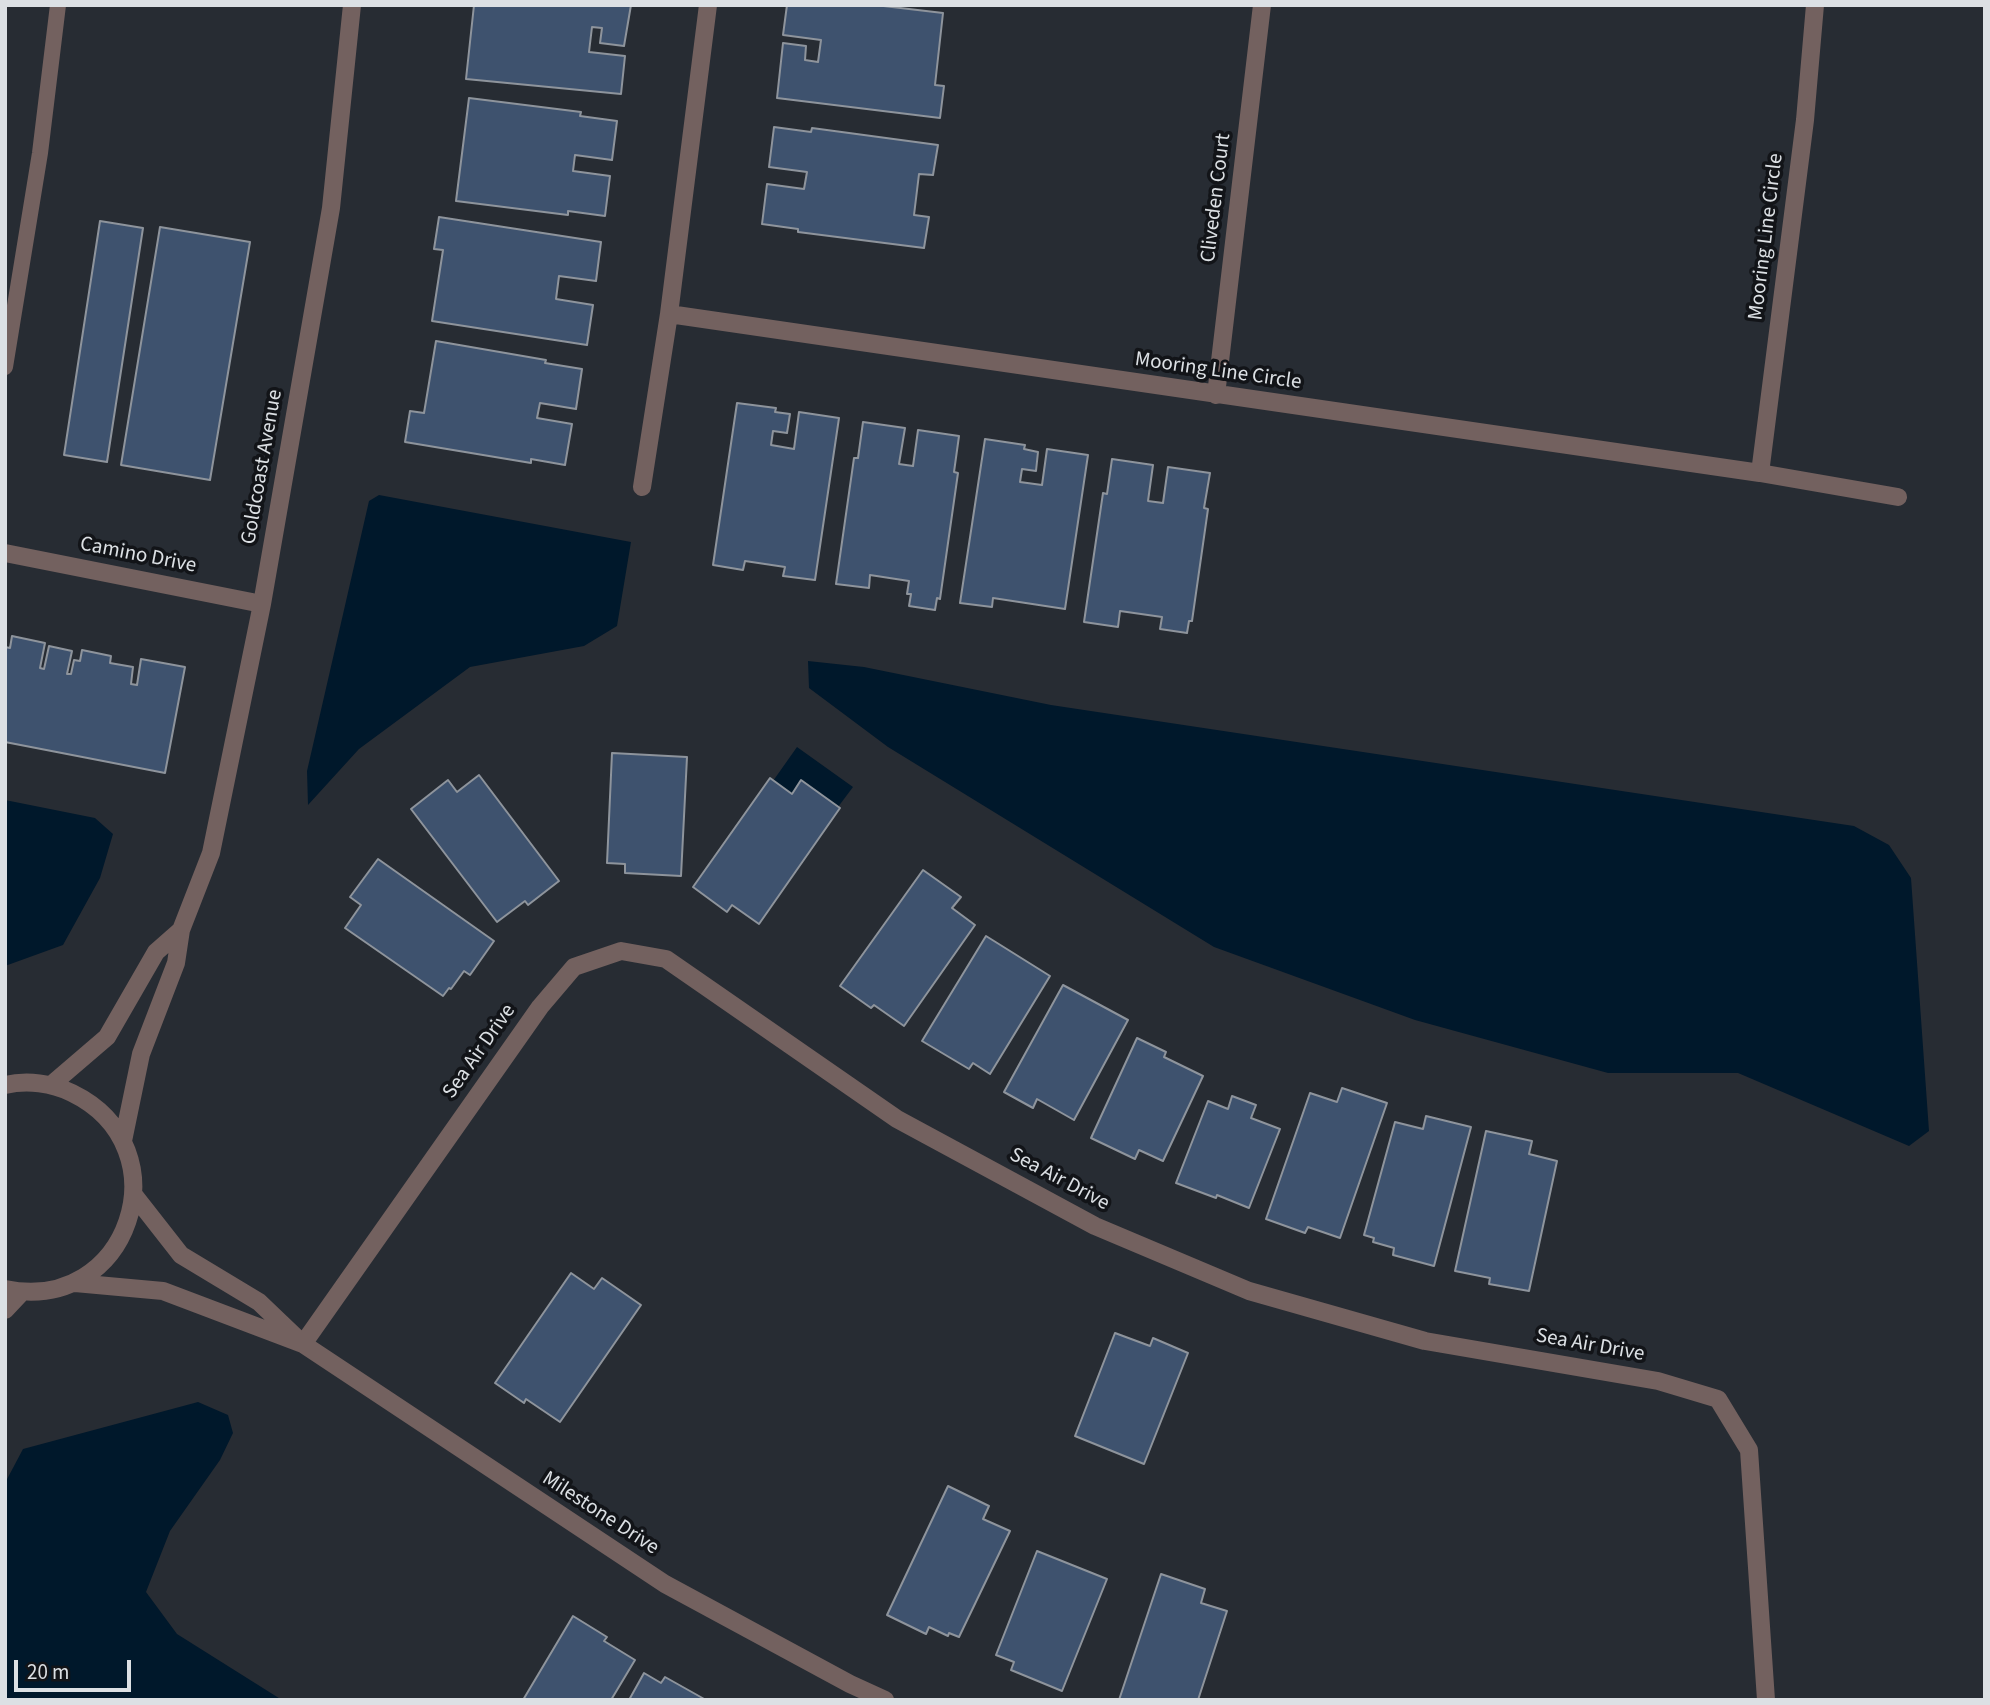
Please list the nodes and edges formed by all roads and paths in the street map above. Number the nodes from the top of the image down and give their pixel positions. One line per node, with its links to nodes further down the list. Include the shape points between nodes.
1 (58, 5): 7 (lane, via 40,153)
2 (352, 5): 13 (street, Goldcoast Avenue, via 331,208)
3 (708, 5): 6 (street)
4 (1262, 5): 8 (street, Cliveden Court)
5 (1815, 5): 9 (street, Mooring Line Circle)
6 (669, 314): 8 (street, Mooring Line Circle); 10 (street)
7 (5, 367)
8 (1216, 396): 9 (street, Mooring Line Circle)
9 (1760, 473): 11 (street, Mooring Line Circle)
10 (642, 487)
11 (1898, 497)
12 (5, 553): 13 (street, Camino Drive)
13 (262, 604): 14 (street, Goldcoast Avenue, via 211,853)
14 (181, 930): 15 (street, Goldcoast Avenue, via 156,952 107,1037); 17 (street, Goldcoast Avenue, via 176,963 141,1054)
15 (51, 1085): 16 (street); 17 (street, via 87,1100 108,1118)
16 (5, 1086)
17 (123, 1141): 18 (street)
18 (134, 1195): 19 (street, via 116,1247 98,1268); 22 (street, Milestone Drive, via 181,1255 259,1303)
19 (75, 1283): 20 (street, via 49,1291); 22 (street, Milestone Drive, via 163,1291)
20 (13, 1291): 21 (street)
21 (5, 1310)
22 (303, 1344): 23 (street, Milestone Drive, via 665,1584); 24 (street, Sea Air Drive, via 540,1007 574,967 621,951 666,960 897,1119 1095,1226 1249,1291 1425,1341 1658,1381 1718,1399 1749,1450)
23 (885, 1700)
24 (1766, 1700)

